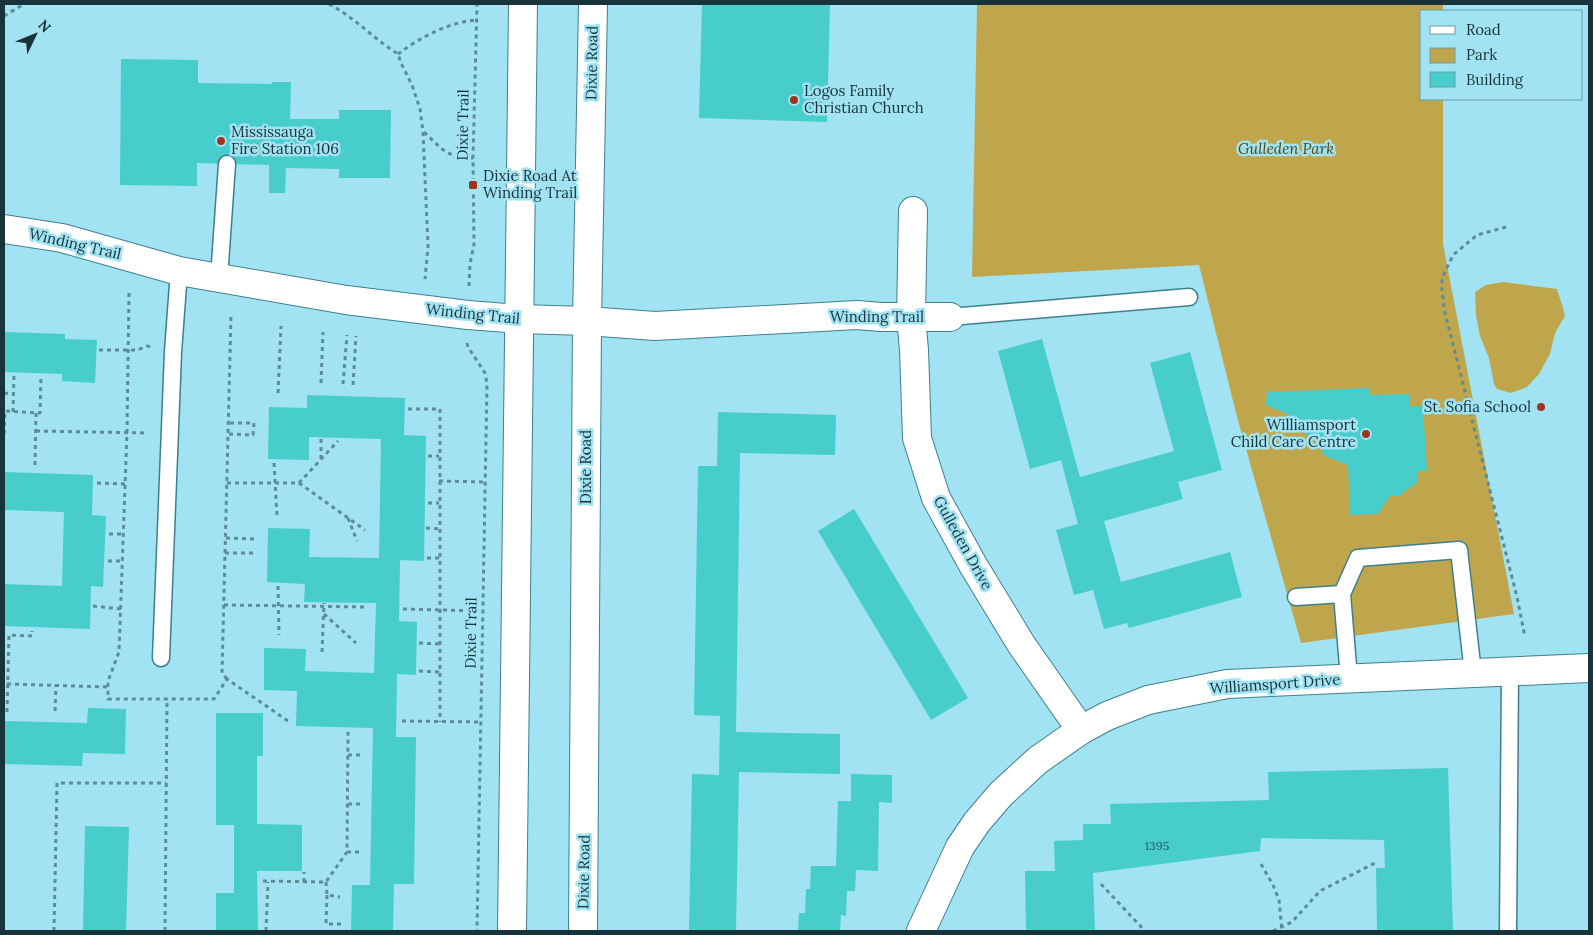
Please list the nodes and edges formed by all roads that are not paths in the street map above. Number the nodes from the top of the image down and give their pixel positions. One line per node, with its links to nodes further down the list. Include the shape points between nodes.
1 (523, 4): 11 (street)
2 (593, 4): 12 (street, Dixie Road)
3 (227, 164): 7 (lane)
4 (914, 211): 9 (street, Gulleden Drive)
5 (4, 229): 6 (street, Winding Trail, via 62,238)
6 (179, 271): 7 (street, Winding Trail); 15 (lane)
7 (219, 278): 11 (street, Winding Trail, via 346,300)
8 (1189, 297): 10 (lane)
9 (911, 317): 10 (street, Winding Trail); 12 (street, Winding Trail, via 857,315 655,326); 20 (street, Gulleden Drive, via 917,438 936,498 1021,644)
10 (950, 317)
11 (520, 319): 12 (street, Winding Trail); 21 (street)
12 (587, 321): 22 (street, Dixie Road)
13 (1342, 594): 14 (lane); 18 (lane, via 1358,558 1459,550); 19 (lane)
14 (1296, 597)
15 (161, 658)
16 (1589, 668): 17 (street, Williamsport Drive)
17 (1510, 671): 18 (street, Williamsport Drive); 24 (lane)
18 (1473, 672): 19 (street, Williamsport Drive)
19 (1349, 678): 20 (street, Williamsport Drive, via 1227,684 1148,700)
20 (1081, 730): 23 (street, Williamsport Drive, via 1038,760 1001,794 977,822 960,847)
21 (512, 931)
22 (583, 931)
23 (921, 931)
24 (1508, 931)

